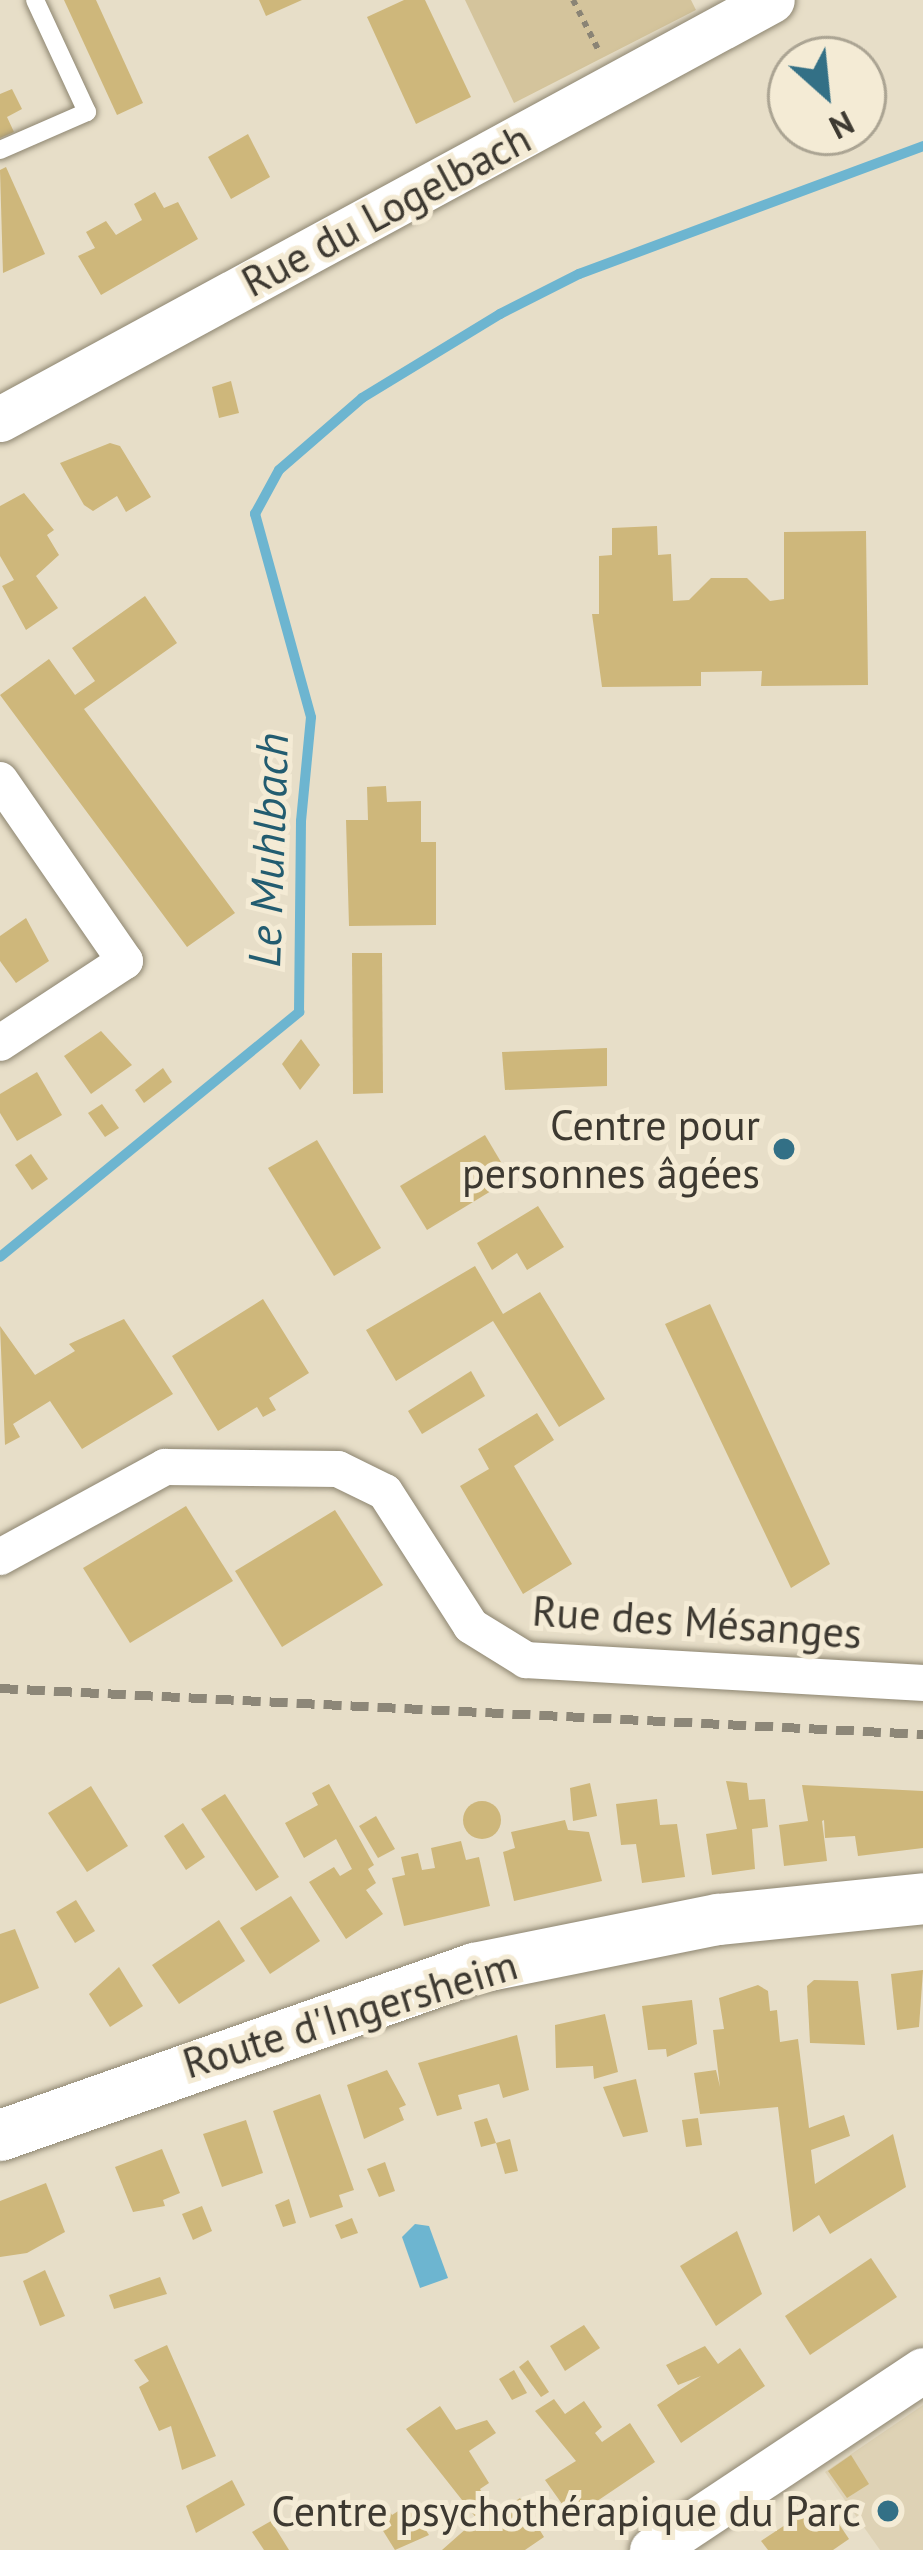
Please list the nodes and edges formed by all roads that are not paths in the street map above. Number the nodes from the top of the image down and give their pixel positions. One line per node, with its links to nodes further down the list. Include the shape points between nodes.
1 (35, 0): 3 (lane, via 87,112)
2 (772, 0): 4 (street, Rue du Logelbach)
3 (0, 150)
4 (4, 404)
5 (0, 780): 6 (street, via 125,961)
6 (0, 1043)
7 (0, 1557): 8 (street, Rue des Mésanges, via 165,1467 338,1469 385,1492 471,1626 526,1660)
8 (923, 1684)
9 (923, 1898): 10 (main road, Route d'Ingersheim, via 718,1919 474,1968)
10 (0, 2135)
11 (923, 2370): 12 (street)
12 (652, 2550)

